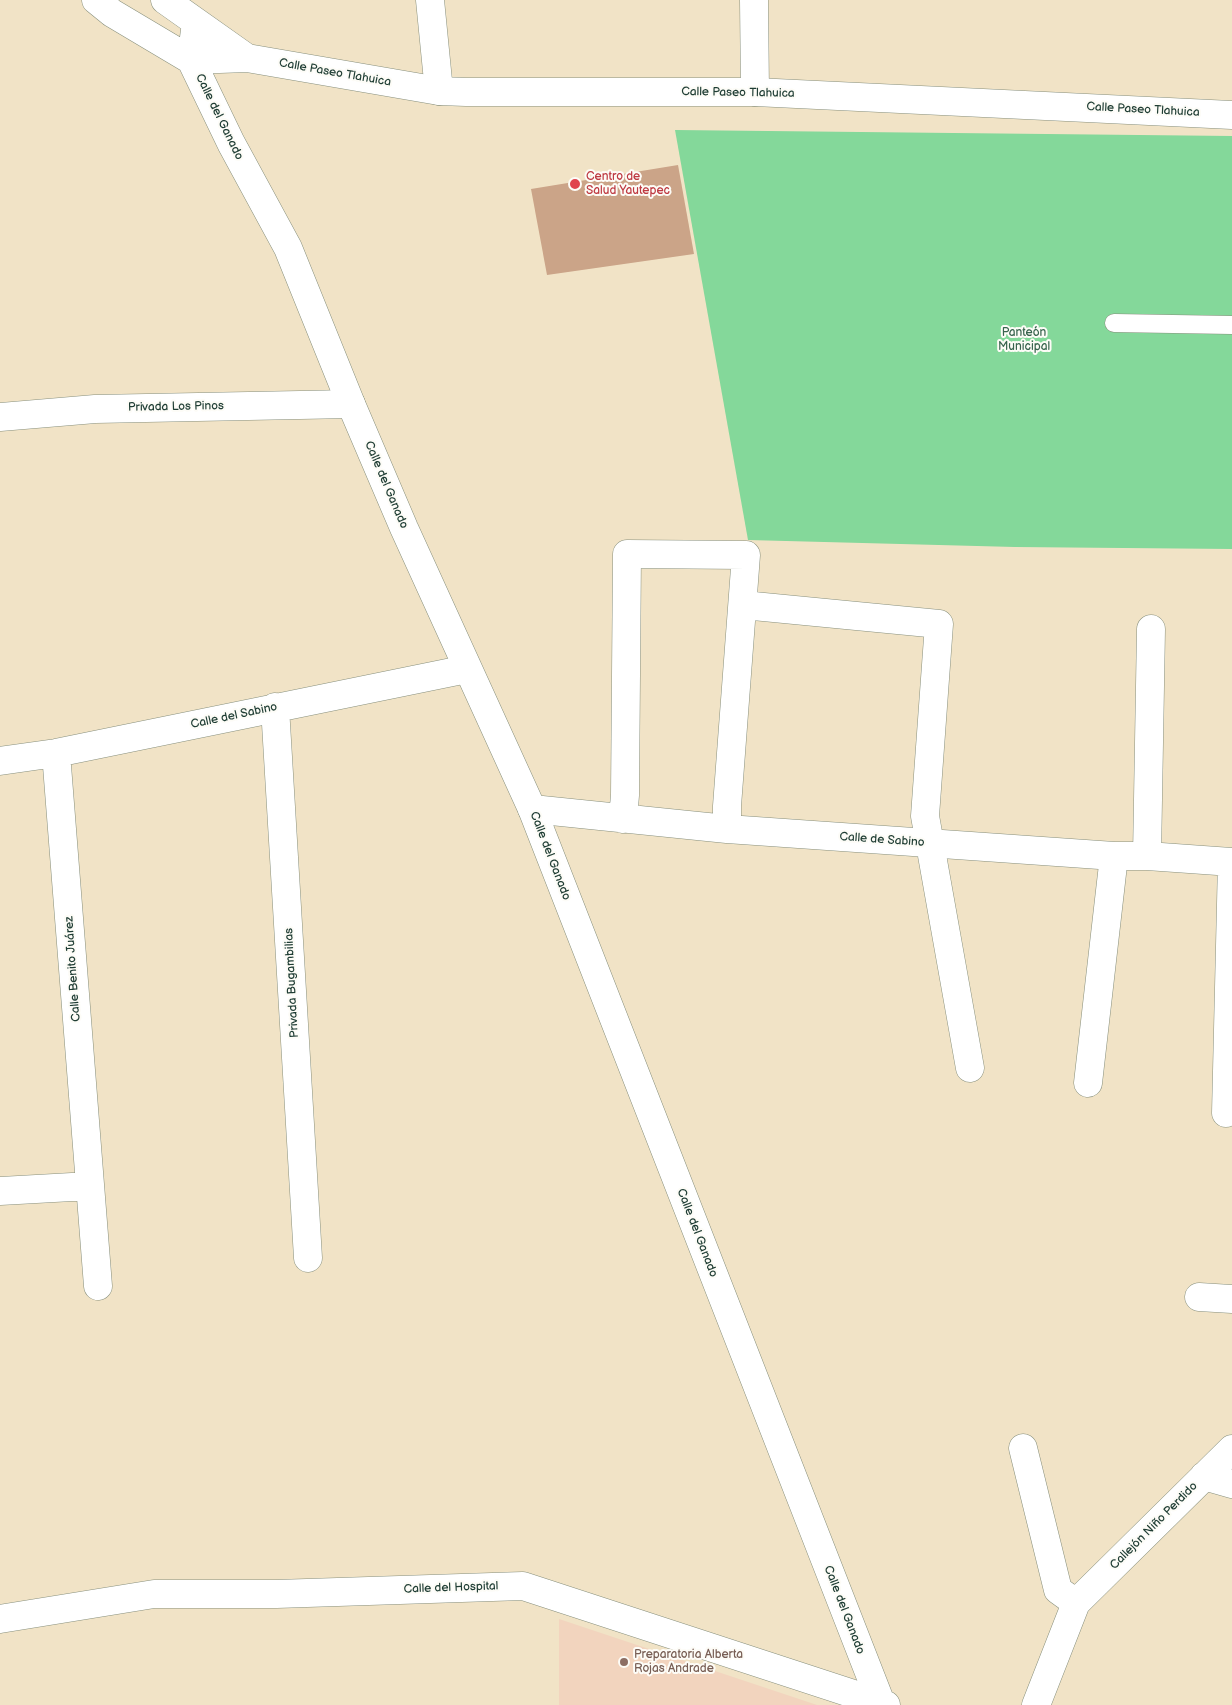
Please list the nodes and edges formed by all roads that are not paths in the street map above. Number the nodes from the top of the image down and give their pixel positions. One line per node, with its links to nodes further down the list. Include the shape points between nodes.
1 (96, 0): 7 (street)
2 (165, 0): 5 (street, Calle Paseo Tlahuica)
3 (430, 0): 8 (street)
4 (754, 0): 9 (street)
5 (196, 23): 6 (street, Calle Paseo Tlahuica); 7 (street, Calle del Ganado)
6 (247, 58): 7 (street, Calle Paseo Tlahuica); 8 (street, Calle Paseo Tlahuica)
7 (191, 60): 13 (street, Calle del Ganado, via 231,143 288,248)
8 (439, 91): 9 (street, Calle Paseo Tlahuica)
9 (755, 92): 10 (street, Calle Paseo Tlahuica)
10 (1232, 115)
11 (1114, 323): 12 (lane)
12 (1232, 325)
13 (352, 404): 14 (street, Privada Los Pinos, via 95,409); 17 (street, Calle del Ganado)
14 (0, 417)
15 (743, 605): 22 (street, via 746,555 627,554); 23 (street); 24 (street, via 938,624 925,816)
16 (1152, 629): 26 (street)
17 (467, 669): 18 (street, Calle del Sabino); 21 (street, Calle del Ganado)
18 (275, 707): 19 (street, Calle del Sabino); 33 (street, Privada Bugambilias)
19 (56, 753): 20 (street, Calle del Sabino); 31 (street, Calle Benito Juárez)
20 (0, 762)
21 (532, 809): 22 (street, Calle de Sabino); 43 (street, Calle del Ganado)
22 (623, 819): 23 (street, Calle de Sabino)
23 (727, 829): 24 (street, Calle de Sabino)
24 (930, 844): 25 (street, Calle de Sabino); 28 (street)
25 (1114, 856): 26 (street, Calle de Sabino); 29 (street)
26 (1147, 856): 27 (street, Calle de Sabino)
27 (1232, 862): 30 (street)
28 (970, 1068)
29 (1088, 1083)
30 (1226, 1112)
31 (90, 1186): 32 (street); 34 (street, Calle Benito Juárez)
32 (0, 1191)
33 (308, 1258)
34 (98, 1286)
35 (1199, 1297): 36 (street)
36 (1232, 1300)
37 (1023, 1448): 41 (street, via 1058,1590)
38 (1232, 1449): 39 (street, Callejón Niño Perdido)
39 (1204, 1476): 40 (street); 41 (street, Callejón Niño Perdido)
40 (1232, 1484)
41 (1076, 1603): 44 (street, Callejón Niño Perdido)
42 (0, 1619): 43 (street, Calle del Hospital, via 154,1594 276,1594 523,1586)
43 (883, 1704)
44 (1036, 1705)

